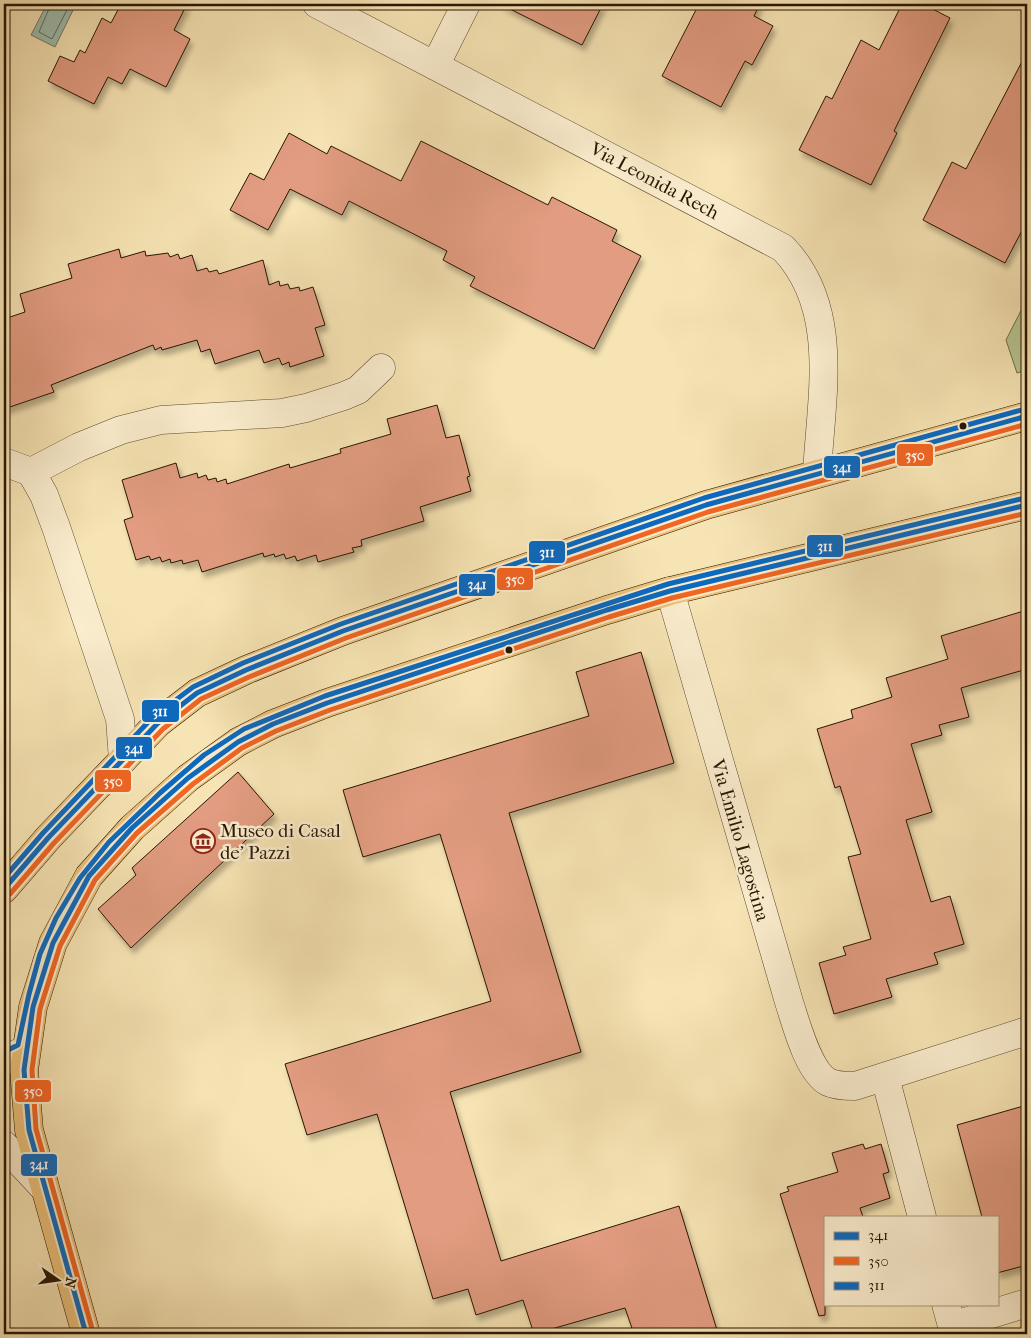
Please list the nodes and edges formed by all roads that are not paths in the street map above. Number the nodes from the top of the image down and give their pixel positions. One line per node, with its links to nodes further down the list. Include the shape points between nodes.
1 (317, 4): 3 (street, Via Leonida Rech)
2 (466, 4): 3 (street)
3 (435, 66): 8 (street, Via Leonida Rech, via 757,234 783,248 793,258 809,283 821,324 823,361)
4 (381, 368): 7 (street, via 358,390 306,408 282,413 161,420 121,430)
5 (1027, 416): 8 (main road)
6 (4, 462): 7 (street)
7 (31, 472): 11 (street, via 56,527 120,719)
8 (817, 473): 11 (main road, via 622,534 275,657 197,693 158,723)
9 (1027, 505): 10 (main road)
10 (670, 591): 14 (main road, via 327,703 255,733 219,754 132,828 89,876 47,958); 15 (street, Via Emilio Lagostina, via 804,1048 828,1082 856,1086)
11 (123, 760): 12 (main road)
12 (4, 889)
13 (1027, 1031): 15 (street)
14 (15, 1055): 17 (main road)
15 (884, 1077): 18 (street)
16 (4, 1145): 17 (street)
17 (44, 1189): 21 (main road)
18 (922, 1216)
19 (1027, 1303): 20 (street, via 952,1326)
20 (947, 1306)
21 (86, 1334)

